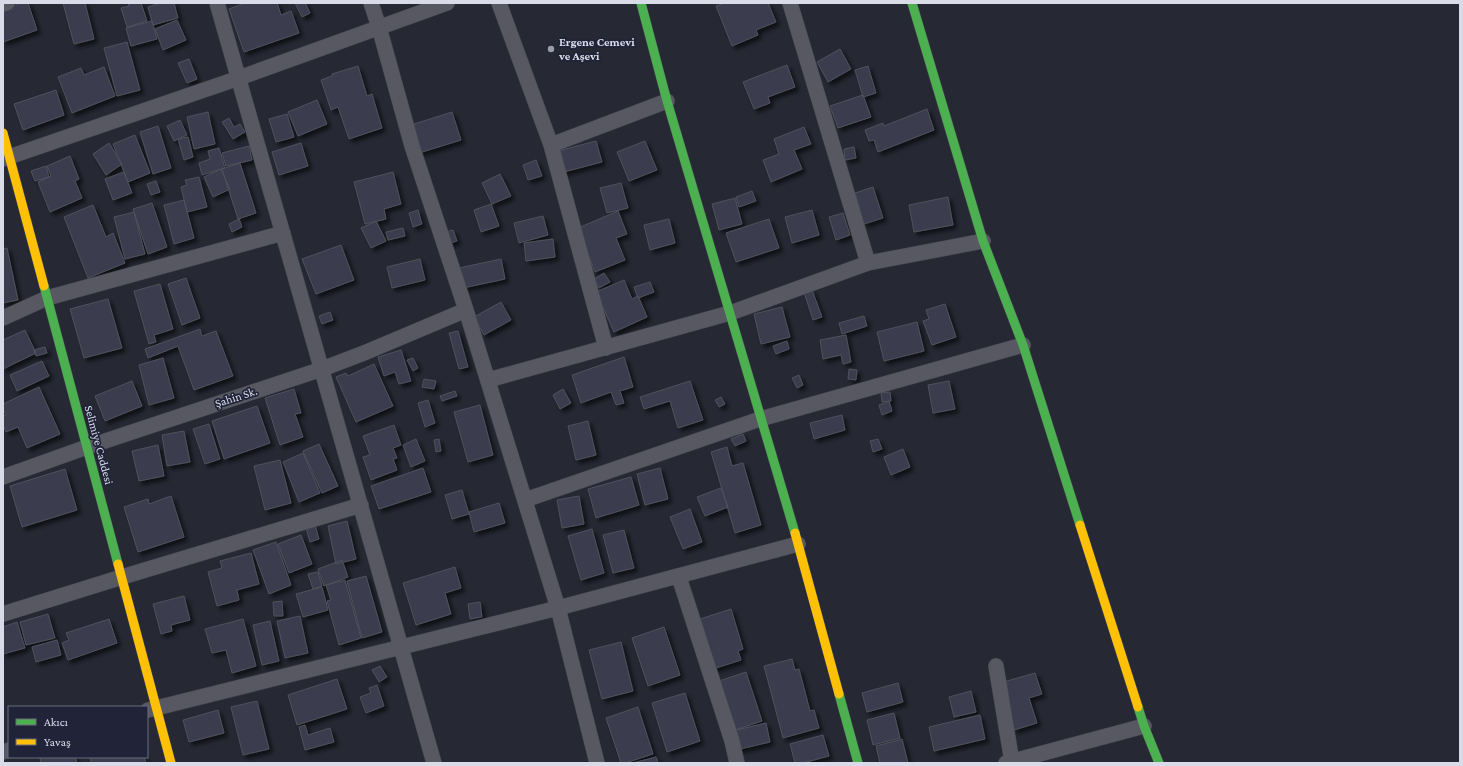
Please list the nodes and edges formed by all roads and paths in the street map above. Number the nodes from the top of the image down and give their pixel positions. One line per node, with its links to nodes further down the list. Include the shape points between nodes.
1 (7, 3): 9 (street)
2 (217, 3): 11 (street)
3 (371, 3): 10 (street)
4 (447, 3): 10 (street)
5 (499, 3): 14 (street)
6 (641, 3): 12 (street)
7 (790, 3): 18 (street)
8 (912, 3): 17 (street)
9 (3, 4)
10 (379, 27): 11 (street); 20 (street, via 412,146)
11 (239, 78): 15 (street); 16 (street)
12 (667, 101): 14 (street); 21 (street)
13 (3, 133): 15 (street, Selimiye Caddesi)
14 (551, 145): 24 (street)
15 (6, 157): 19 (street, Selimiye Caddesi)
16 (283, 233): 19 (street); 25 (street)
17 (983, 241): 18 (street); 23 (street)
18 (868, 263): 21 (street)
19 (47, 298): 22 (street); 28 (street, Selimiye Caddesi)
20 (466, 310): 25 (street, Şahin Sk.); 26 (street)
21 (730, 313): 24 (street); 27 (street)
22 (3, 318)
23 (1023, 345): 27 (street); 40 (street)
24 (606, 348): 26 (street)
25 (322, 369): 28 (street, Şahin Sk.); 31 (street)
26 (488, 380): 30 (street)
27 (760, 419): 30 (street); 32 (street)
28 (87, 447): 29 (street, Şahin Sk.); 33 (street, Selimiye Caddesi)
29 (3, 477)
30 (525, 500): 35 (street)
31 (361, 505): 33 (street); 37 (street)
32 (798, 544): 34 (street); 46 (street)
33 (122, 577): 36 (street); 39 (street, Selimiye Caddesi)
34 (679, 577): 35 (street); 45 (street)
35 (558, 608): 37 (street); 44 (street)
36 (3, 614)
37 (402, 648): 39 (street); 43 (street)
38 (996, 666): 41 (street)
39 (152, 709): 42 (street, Selimiye Caddesi)
40 (1144, 726): 41 (street); 47 (street)
41 (1009, 762)
42 (171, 763)
43 (434, 763)
44 (597, 763)
45 (737, 763)
46 (858, 763)
47 (1159, 763)

